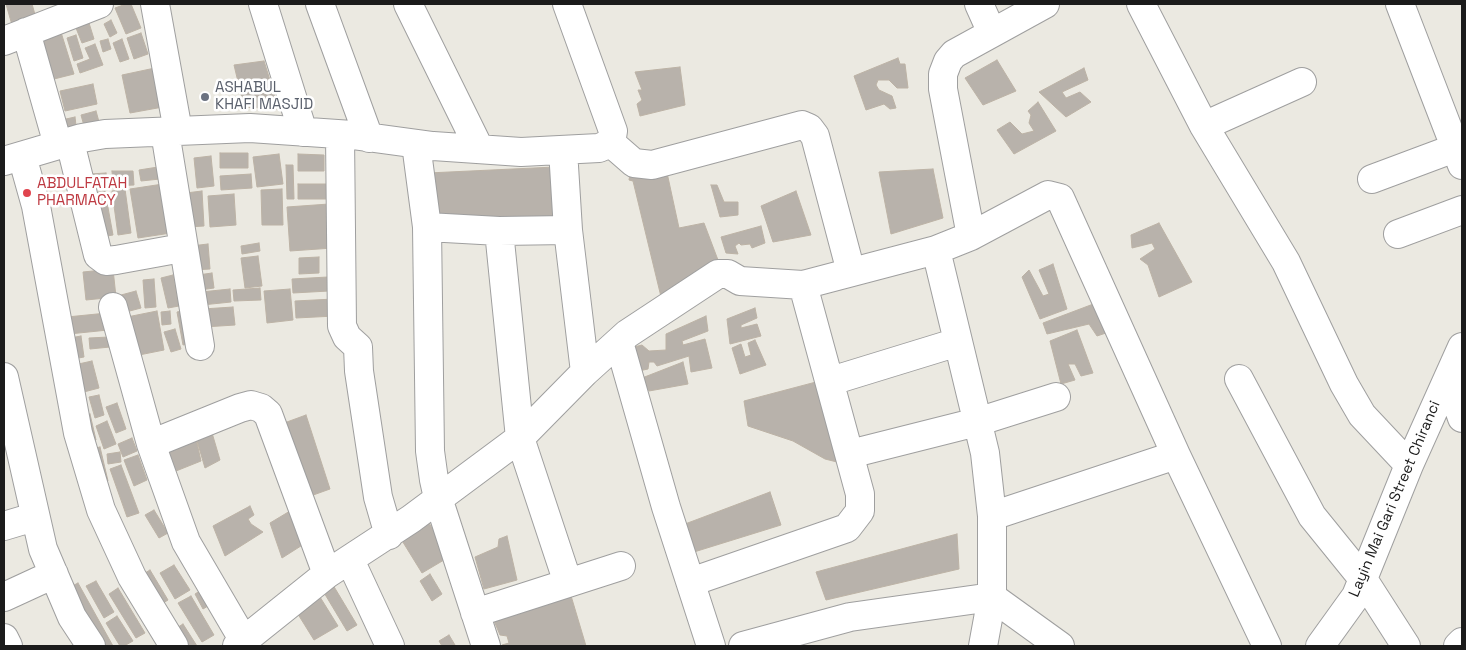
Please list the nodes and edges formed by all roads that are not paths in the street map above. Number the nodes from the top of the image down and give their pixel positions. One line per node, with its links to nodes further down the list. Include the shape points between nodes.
1 (99, 4): 12 (street)
2 (155, 4): 15 (street)
3 (262, 4): 16 (street)
4 (320, 4): 18 (street)
5 (408, 4): 22 (street)
6 (567, 4): 19 (street, via 613,131)
7 (978, 4): 11 (street)
8 (1045, 4): 11 (street)
9 (1141, 4): 14 (street)
10 (1400, 4): 24 (street)
11 (992, 33): 32 (street, via 954,54 942,74)
12 (15, 36): 20 (street)
13 (1302, 82): 14 (street)
14 (1204, 126): 55 (street, via 1286,262 1362,415)
15 (171, 132): 16 (street, via 250,128); 20 (street, via 105,134); 33 (street)
16 (303, 132): 17 (street)
17 (340, 135): 18 (street); 60 (street, via 342,326 347,337 358,347 378,497)
18 (369, 138): 21 (street)
19 (611, 143): 23 (street, via 599,148); 35 (street, via 634,163 652,166 802,126 809,128 815,136)
20 (64, 144): 25 (street); 33 (street, via 98,255 106,261)
21 (416, 144): 22 (street); 28 (street)
22 (479, 148): 23 (street, via 521,152)
23 (563, 150): 29 (street)
24 (1459, 156): 26 (street)
25 (13, 158): 76 (street, via 36,206 78,433 101,510 132,577)
26 (1372, 180)
27 (1462, 210): 31 (street)
28 (427, 227): 30 (street); 56 (street, via 430,452)
29 (568, 230): 30 (street); 42 (street)
30 (499, 231): 50 (street)
31 (1398, 234)
32 (971, 236): 34 (street); 54 (street, via 1048,195 1060,198)
33 (182, 248): 40 (street)
34 (936, 250): 35 (street); 39 (street)
35 (852, 272): 36 (street)
36 (803, 285): 38 (street, via 740,281 728,274 718,274); 46 (street)
37 (113, 307): 51 (street)
38 (619, 342): 42 (street); 66 (street, via 666,507)
39 (958, 342): 46 (street); 49 (street)
40 (200, 346)
41 (1462, 348): 44 (street, Layin Mai Gari Street Chiranci)
42 (585, 372): 50 (street)
43 (4, 377): 52 (street)
44 (1448, 378): 48 (street); 55 (street, Layin Mai Gari Street Chiranci)
45 (1239, 379): 65 (street, via 1312,516)
46 (831, 380): 53 (street)
47 (1056, 396): 49 (street)
48 (1462, 418)
49 (977, 422): 53 (street); 57 (street, via 985,453)
50 (520, 438): 56 (street); 67 (street)
51 (151, 444): 64 (street, via 240,408 251,405 261,408 268,414); 72 (street, via 186,542)
52 (12, 454): 58 (street)
53 (850, 454): 66 (street, via 860,494 860,511 847,528)
54 (1176, 455): 57 (street); 83 (street)
55 (1409, 465): 65 (street, Layin Mai Gari Street Chiranci)
56 (438, 498): 60 (street); 70 (street)
57 (992, 516): 69 (street)
58 (34, 517): 59 (street); 63 (street)
59 (4, 526)
60 (389, 535): 61 (street)
61 (350, 560): 64 (street); 77 (street)
62 (621, 566): 67 (street)
63 (54, 574): 68 (street); 75 (street, via 72,617)
64 (327, 574): 72 (street)
65 (1363, 579): 84 (street, Layin Mai Gari Street Chiranci, via 1356,596); 85 (street)
66 (692, 582): 79 (street)
67 (568, 583): 70 (street)
68 (4, 596)
69 (992, 597): 80 (street, via 850,617); 81 (street); 82 (street)
70 (475, 612): 78 (street)
71 (4, 638): 74 (street)
72 (253, 640)
73 (1462, 642): 86 (street)
74 (8, 646)
75 (91, 646)
76 (174, 646)
77 (390, 646)
78 (486, 646)
79 (710, 646)
80 (743, 646)
81 (982, 646)
82 (1060, 646)
83 (1267, 646)
84 (1320, 646)
85 (1406, 646)
86 (1458, 646)

